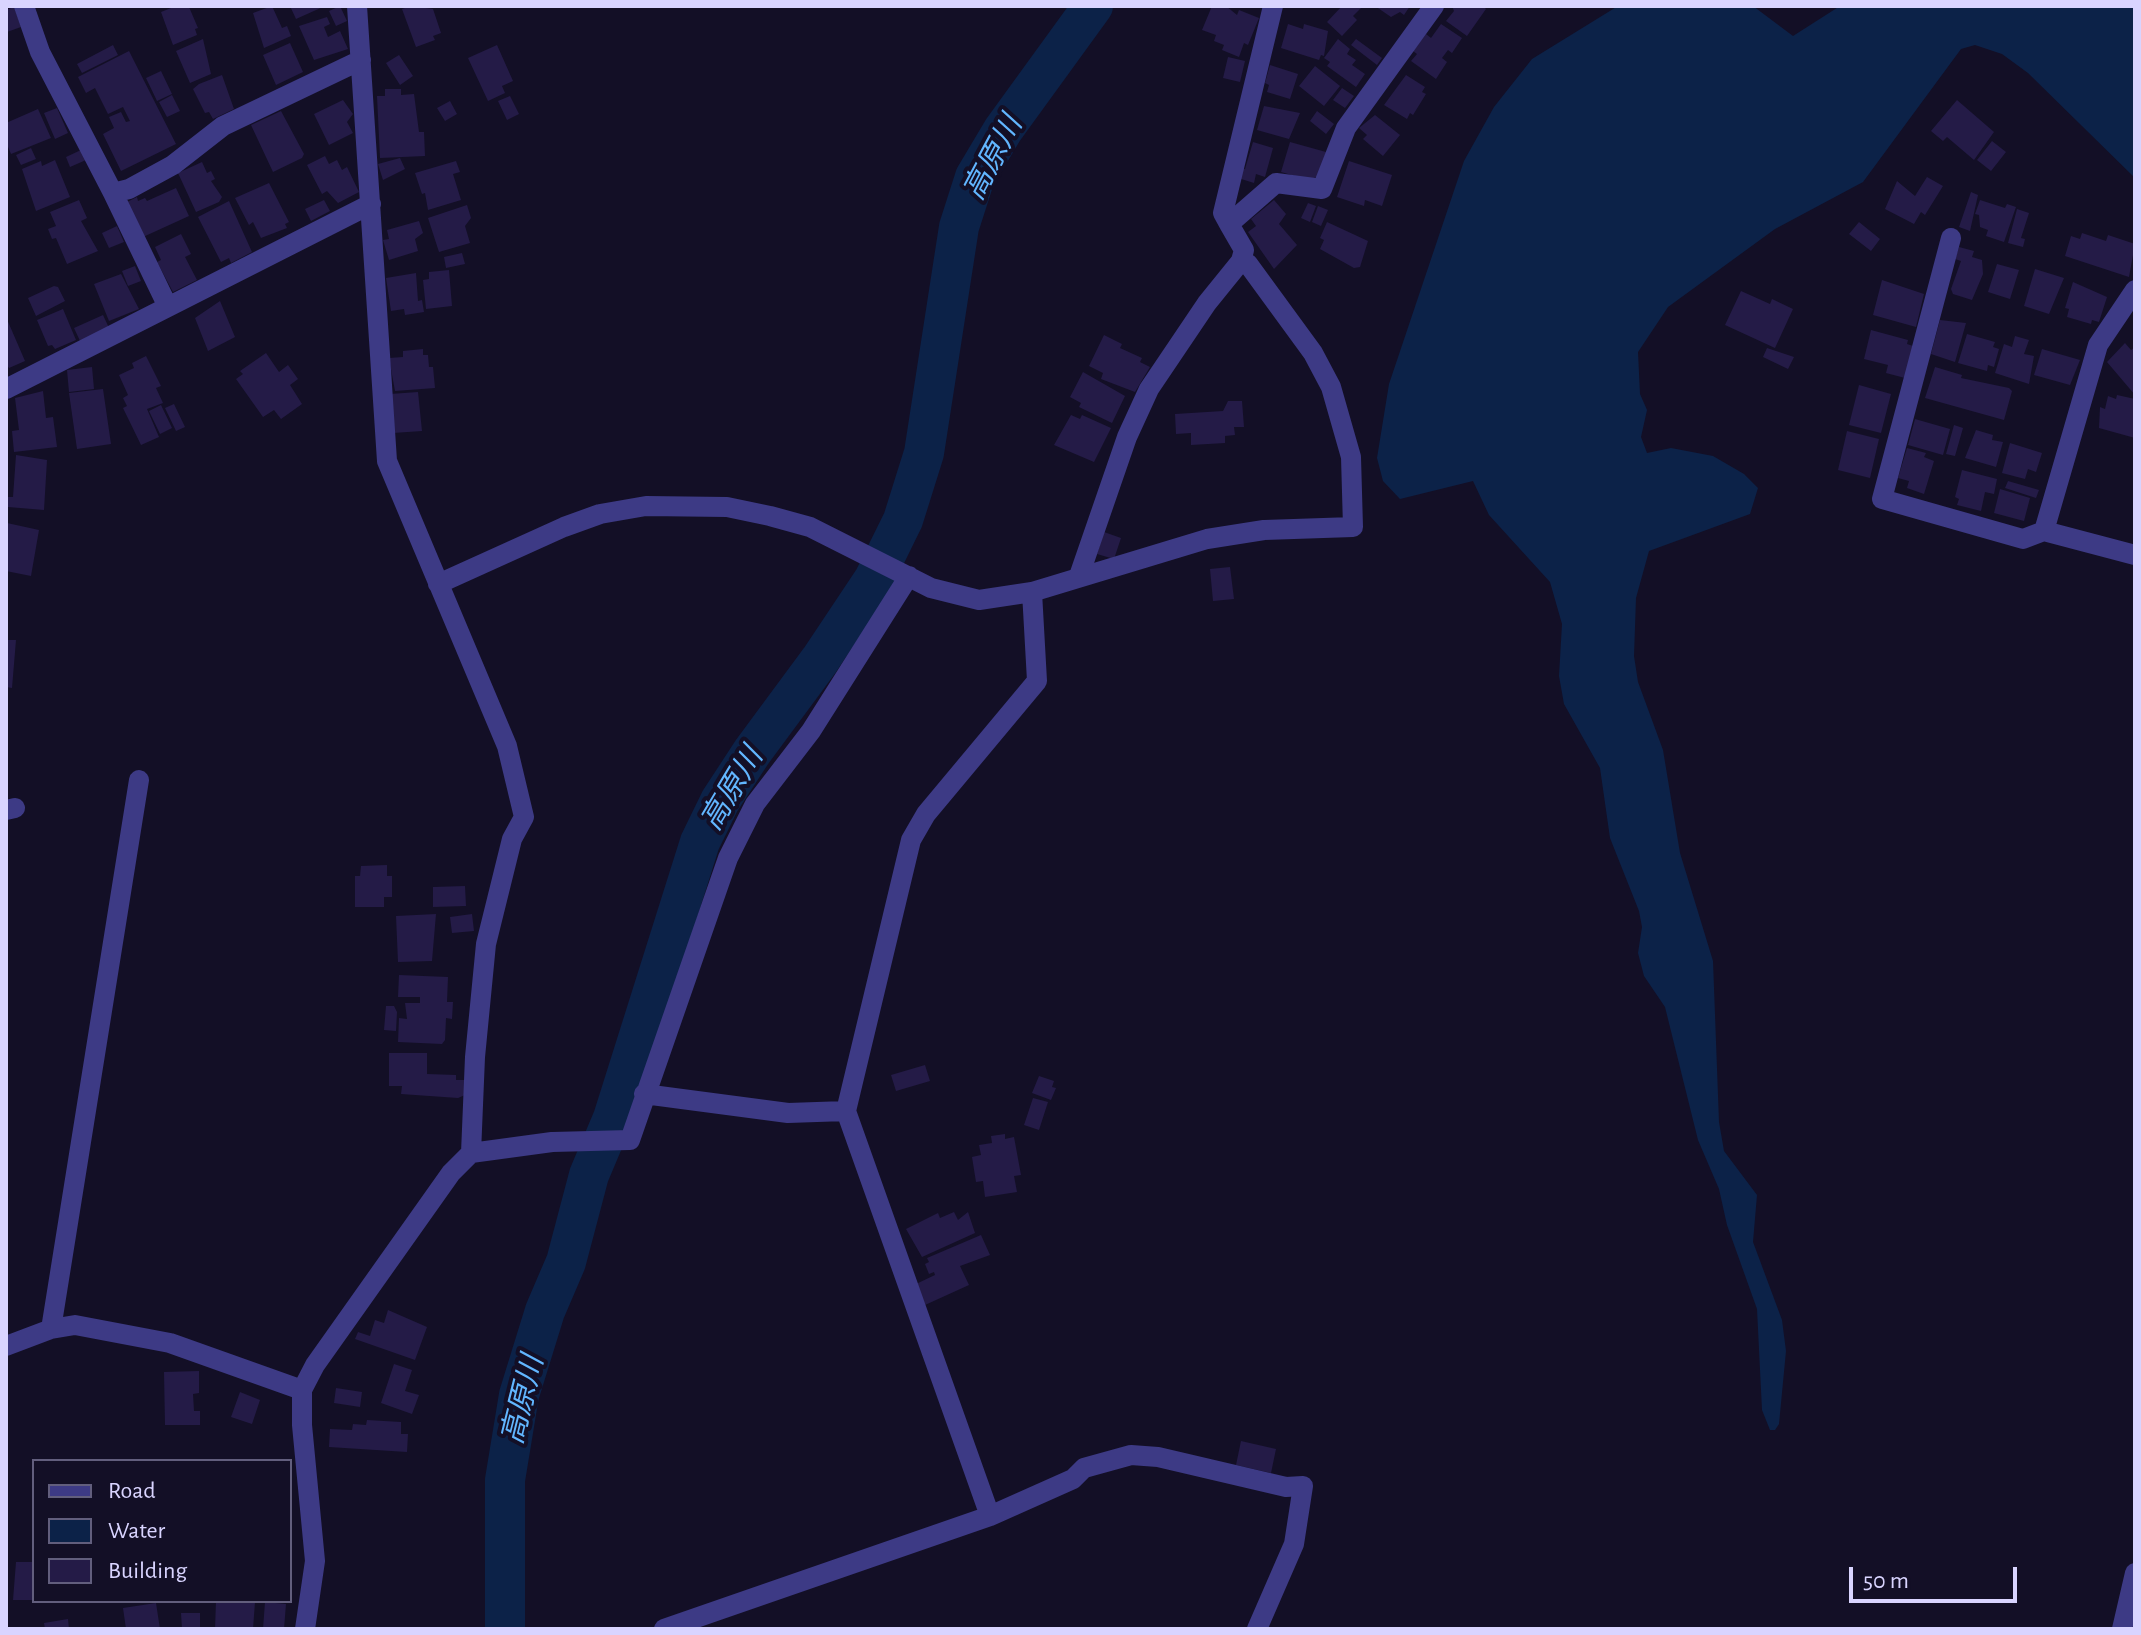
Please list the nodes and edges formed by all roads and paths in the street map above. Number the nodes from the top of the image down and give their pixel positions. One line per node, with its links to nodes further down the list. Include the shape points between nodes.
1 (24, 6): 6 (street, via 40,52)
2 (357, 6): 5 (street)
3 (1273, 6): 8 (street, via 1228,186 1223,213)
4 (1434, 6): 8 (street, via 1346,128 1322,189 1276,183)
5 (361, 60): 6 (street, via 223,126 173,165); 7 (street)
6 (113, 193): 12 (street)
7 (371, 204): 12 (street); 18 (street, via 387,461)
8 (1229, 224): 10 (street, via 1244,250)
9 (1951, 238): 14 (street, via 1882,499 2023,539)
10 (1241, 261): 17 (street, via 1149,389); 17 (street, via 1313,353 1331,387 1351,457 1353,527 1264,530 1207,539)
11 (2135, 290): 14 (street, via 2098,345)
12 (168, 307): 13 (street)
13 (6, 389)
14 (2044, 531): 15 (street)
15 (2135, 555)
16 (909, 576): 18 (street, via 810,527 727,507 646,506 588,518); 19 (street, via 931,588 979,600); 21 (street, via 811,731 755,804 728,858)
17 (1079, 576): 19 (street)
18 (438, 584): 23 (street, via 507,746 524,817 512,839 486,944)
19 (1032, 592): 22 (street, via 1037,681 926,814 911,840)
20 (139, 780): 24 (street)
21 (644, 1094): 22 (street, via 788,1113); 23 (street, via 630,1140 552,1142)
22 (846, 1111): 27 (street)
23 (471, 1153): 26 (street, via 343,1322)
24 (51, 1329): 25 (street); 26 (street, via 75,1325 170,1343)
25 (6, 1346)
26 (302, 1390): 29 (street, via 315,1561)
27 (990, 1516): 30 (street); 31 (street, via 1073,1479 1084,1468 1131,1455 1303,1486 1294,1544)
28 (2135, 1573): 32 (street)
29 (305, 1629)
30 (664, 1629)
31 (1257, 1629)
32 (2122, 1629)

